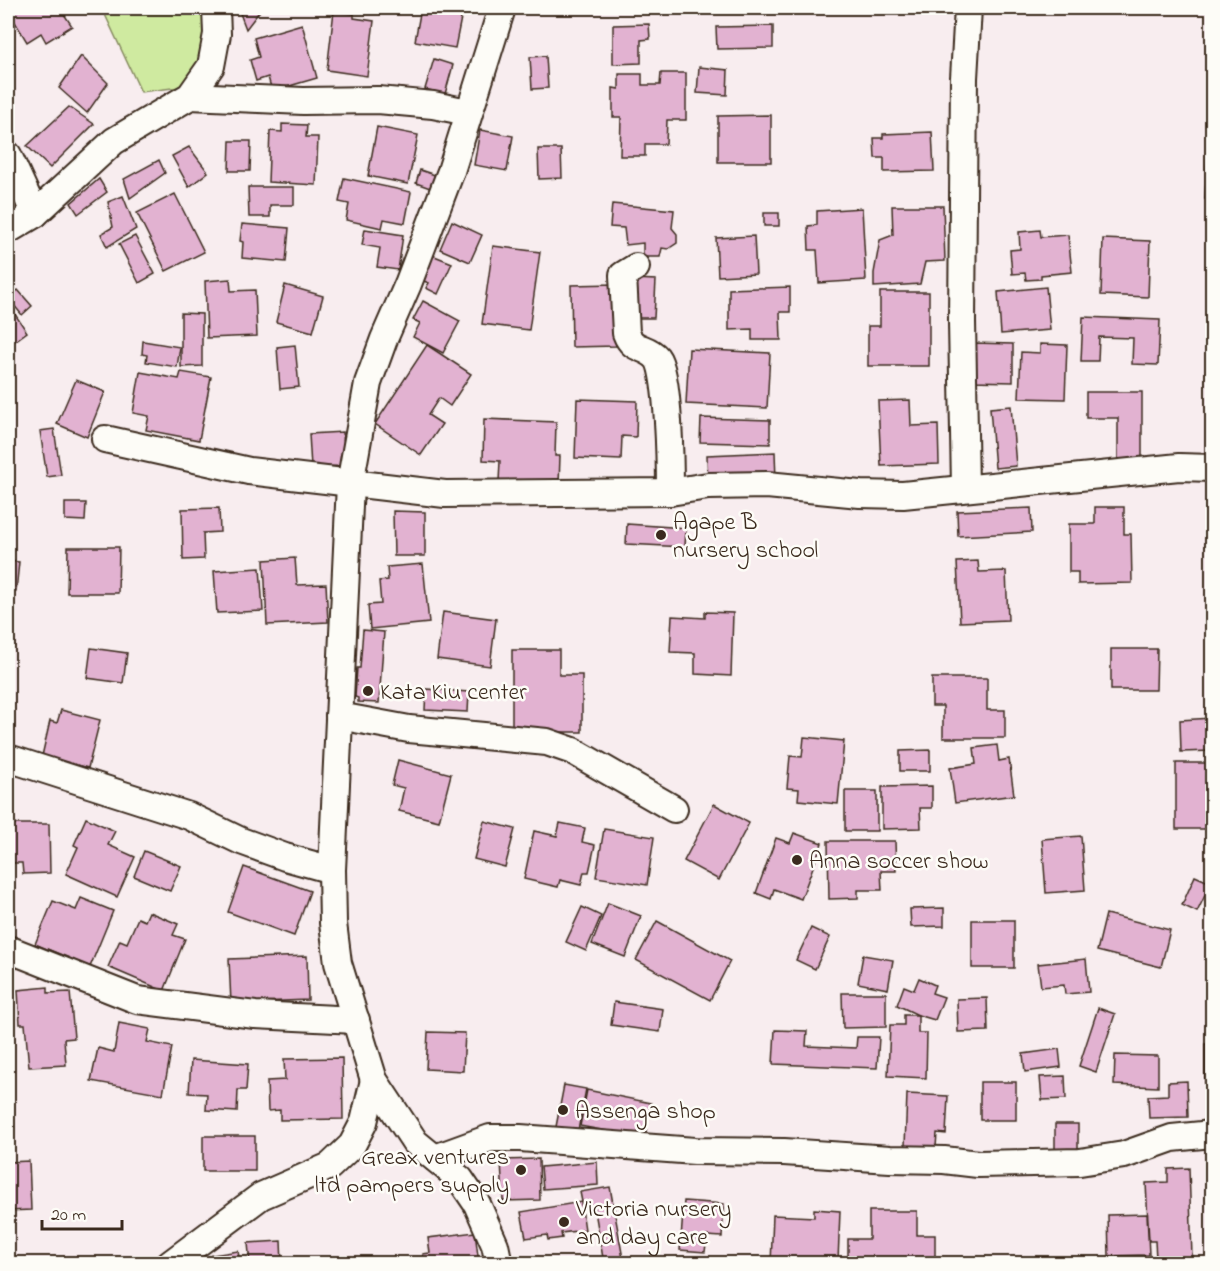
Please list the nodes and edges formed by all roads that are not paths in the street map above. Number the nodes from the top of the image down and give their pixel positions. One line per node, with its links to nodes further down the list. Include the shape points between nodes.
1 (216, 8): 4 (street, via 217,34 211,66)
2 (502, 8): 5 (street)
3 (968, 8): 13 (street, via 964,78)
4 (190, 96): 5 (street, via 378,100); 7 (street, via 114,141)
5 (468, 112): 12 (street, via 451,171 368,383)
6 (8, 155): 7 (street)
7 (35, 214): 8 (street)
8 (8, 231)
9 (636, 267): 14 (street, via 623,275 626,333 628,340 660,364 669,436)
10 (105, 439): 12 (street, via 249,471)
11 (1212, 468): 13 (street, via 1179,467)
12 (350, 484): 14 (street, via 446,494); 15 (street)
13 (964, 488): 14 (street, via 903,495 767,485 708,486)
14 (670, 492)
15 (339, 716): 17 (street, via 409,729 548,742 573,751); 18 (street)
16 (8, 758): 18 (street, via 189,816 241,841)
17 (674, 809)
18 (332, 870): 20 (street, via 338,963)
19 (8, 949): 20 (street, via 137,1000 255,1015)
20 (356, 1020): 21 (street)
21 (374, 1080): 23 (street, via 415,1142); 24 (street, via 364,1122 352,1145 330,1166 261,1196)
22 (1212, 1134): 23 (street, via 1172,1138 1124,1155 1080,1162 978,1164 784,1152 695,1151 520,1138 490,1138)
23 (435, 1158): 25 (street, via 460,1179 477,1204)
24 (170, 1263)
25 (499, 1263)

